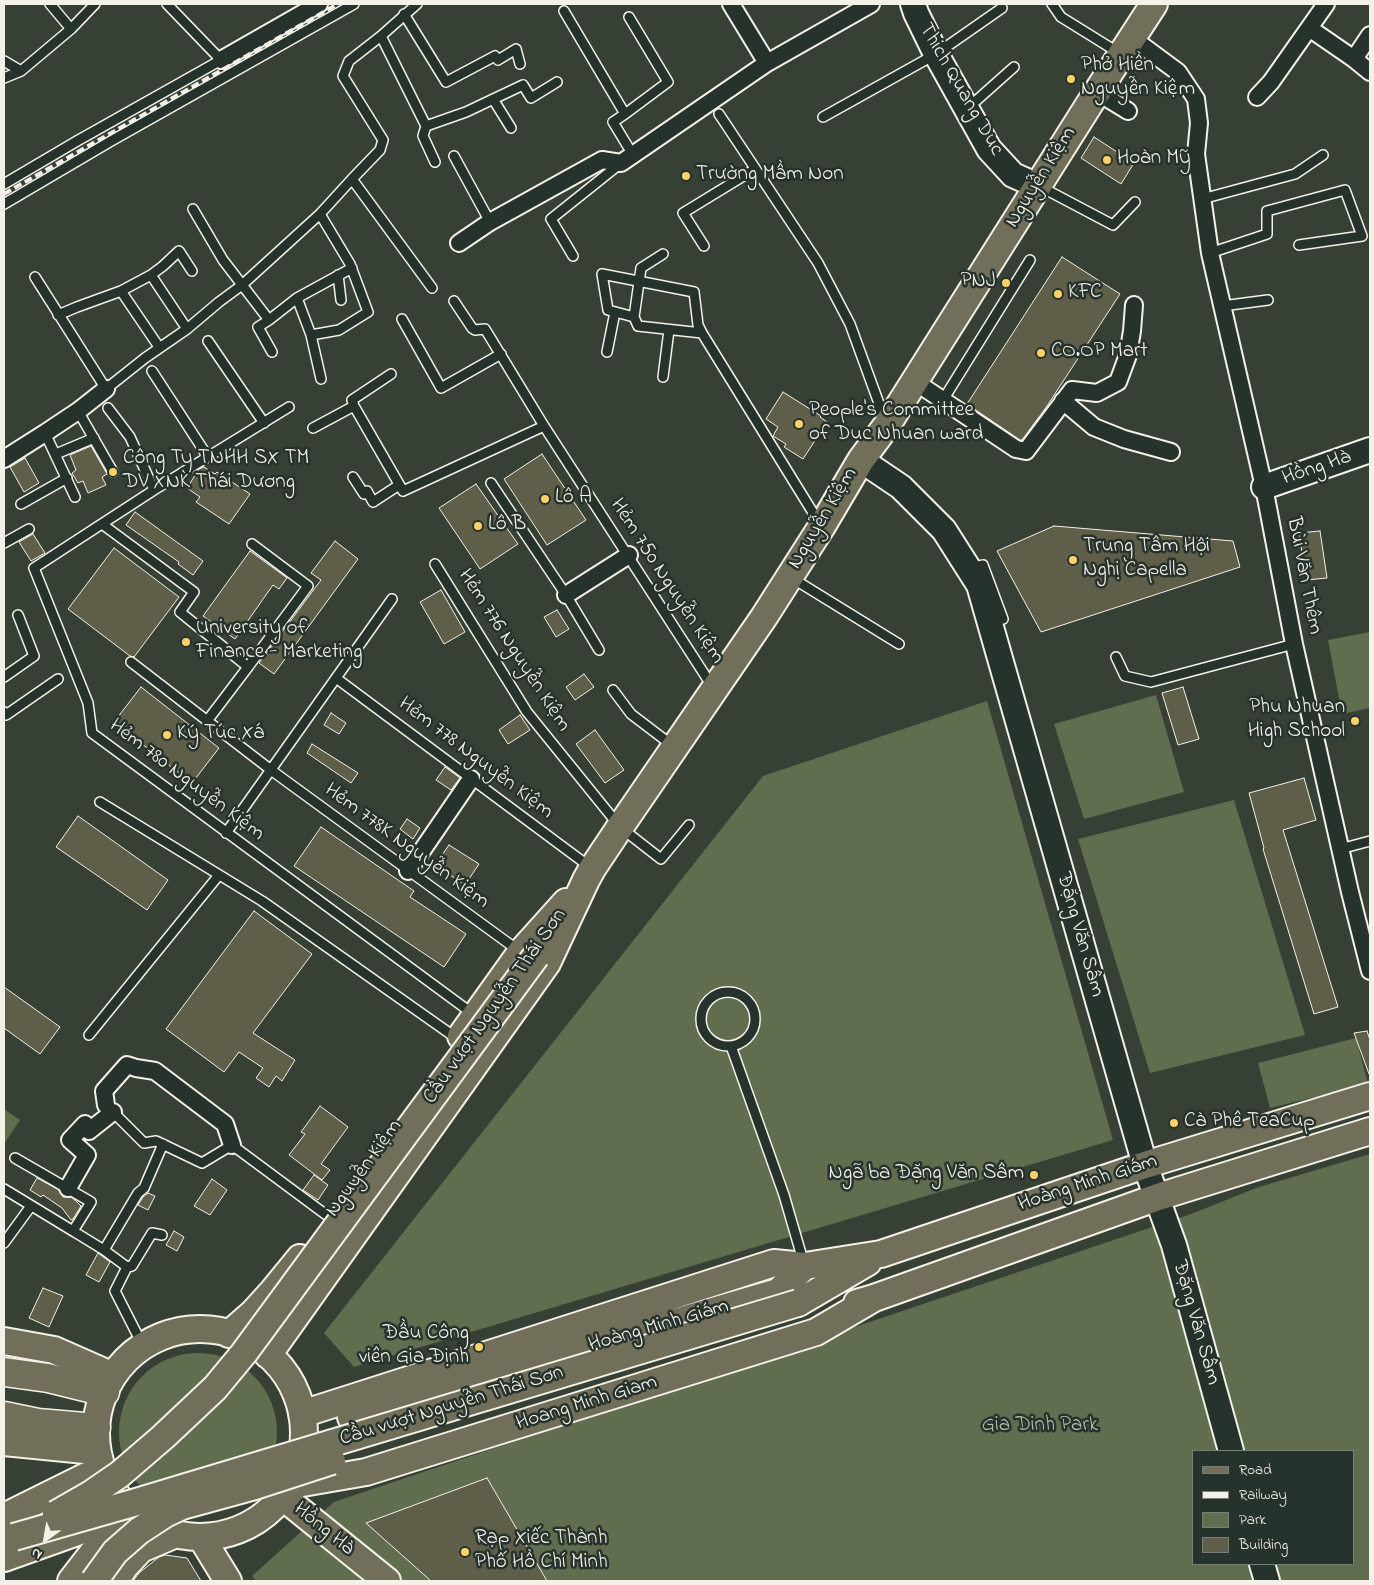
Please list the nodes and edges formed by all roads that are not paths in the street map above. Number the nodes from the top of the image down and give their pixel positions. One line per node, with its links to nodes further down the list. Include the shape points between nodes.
1 (50, 4): 18 (lane)
2 (95, 4): 18 (lane)
3 (167, 4): 24 (lane)
4 (319, 4): 24 (street)
5 (354, 4): 53 (lane)
6 (417, 4): 15 (lane)
7 (731, 4): 26 (street)
8 (871, 4): 26 (street)
9 (913, 4): 22 (street, Thich Quang Duc)
10 (1052, 4): 21 (lane, via 1061,17)
11 (1154, 4): 21 (main road, Nguyễn Kiệm)
12 (1326, 4): 17 (street)
13 (1002, 8): 22 (lane)
14 (564, 11): 38 (lane)
15 (404, 14): 20 (lane); 27 (lane, via 446,82 495,56 498,60 516,49)
16 (629, 17): 38 (lane, via 668,82)
17 (1309, 28): 23 (street); 34 (street)
18 (70, 29): 29 (lane)
19 (1370, 35): 23 (street)
20 (381, 36): 41 (lane); 48 (lane, via 349,61 342,76 382,140 380,150)
21 (1126, 46): 33 (main road, Nguyễn Kiệm); 51 (street, Bùi Văn Thêm, via 1178,72 1196,99 1196,154)
22 (936, 54): 36 (street, Thich Quang Duc); 40 (lane)
23 (1354, 59): 30 (street)
24 (221, 60): 49 (lane)
25 (4, 61): 29 (lane)
26 (768, 62): 45 (street)
27 (520, 64)
28 (1014, 67): 36 (lane)
29 (21, 71): 31 (lane)
30 (1370, 72)
31 (4, 78)
32 (557, 82): 35 (lane, via 531,98 523,85)
33 (1097, 92): 37 (street); 50 (main road, Nguyễn Kiệm)
34 (1256, 97)
35 (493, 99): 41 (lane); 42 (lane)
36 (966, 110): 50 (street, Thich Quang Duc, via 989,149 1013,175)
37 (1128, 111)
38 (625, 114): 45 (lane, via 613,122)
39 (719, 114): 47 (lane)
40 (823, 117)
41 (426, 126): 46 (lane, via 423,136)
42 (511, 128)
43 (1324, 155): 51 (lane, via 1295,174)
44 (454, 156): 56 (lane)
45 (627, 159): 56 (street, via 602,160); 62 (lane, via 551,219)
46 (435, 162)
47 (755, 169): 59 (lane, via 682,214); 106 (lane, via 818,263 845,315)
48 (352, 178): 55 (lane); 71 (lane)
49 (4, 184)
50 (1038, 186): 52 (lane, via 1114,225); 97 (main road, Nguyễn Kiệm)
51 (1202, 199): 60 (street, Bùi Văn Thêm)
52 (1135, 202)
53 (4, 204)
54 (193, 209): 70 (lane, via 222,260)
55 (320, 214): 64 (lane); 70 (lane)
56 (490, 222): 57 (street)
57 (459, 243)
58 (1299, 245): 60 (lane, via 1362,236 1344,190 1267,210 1267,234)
59 (704, 246)
60 (1210, 253): 78 (street, Bùi Văn Thêm)
61 (662, 254): 69 (lane, via 641,268)
62 (573, 256)
63 (1030, 260): 99 (lane)
64 (352, 268): 67 (lane); 87 (lane, via 368,312 339,330)
65 (192, 271): 66 (lane, via 179,251)
66 (151, 275): 72 (lane); 84 (lane)
67 (338, 275): 73 (lane); 74 (lane)
68 (35, 276): 80 (lane)
69 (639, 281): 79 (lane, via 602,274 608,310); 81 (lane); 86 (lane, via 694,292)
70 (242, 285): 83 (lane); 84 (lane)
71 (432, 288)
72 (121, 291): 80 (lane); 89 (lane)
73 (297, 298): 83 (lane); 87 (lane)
74 (341, 300)
75 (1268, 300): 78 (lane)
76 (454, 301): 92 (lane, Hẻm 750 Nguyễn Kiệm, via 472,328 485,329)
77 (1134, 305): 100 (street, via 1128,355 1118,382 1097,393 1072,390)
78 (1222, 306): 122 (street, Bùi Văn Thêm)
79 (615, 312): 81 (lane); 91 (lane)
80 (58, 315): 98 (lane)
81 (634, 317): 85 (lane, via 638,326)
82 (402, 319): 92 (lane, via 441,388)
83 (269, 320): 90 (lane, via 258,327)
84 (187, 329): 89 (lane)
85 (668, 330): 86 (lane); 95 (lane)
86 (702, 333): 127 (lane)
87 (311, 335): 96 (lane)
88 (208, 341): 105 (lane)
89 (159, 347): 98 (lane)
90 (272, 352)
91 (607, 352)
92 (501, 354): 107 (lane, Hẻm 750 Nguyễn Kiệm)
93 (152, 370): 114 (lane)
94 (391, 374): 101 (lane, via 352,400)
95 (663, 377)
96 (321, 379)
97 (914, 381): 99 (street); 106 (main road, Nguyễn Kiệm)
98 (106, 389): 104 (street)
99 (942, 400): 100 (street, via 1016,449 1026,451)
100 (1063, 401): 112 (street, via 1094,427)
101 (354, 406): 108 (lane); 121 (lane)
102 (108, 408): 123 (lane, via 130,437)
103 (289, 408): 105 (lane, Hẻm 780 Nguyễn Kiệm)
104 (78, 411): 109 (street); 110 (lane)
105 (264, 423): 114 (lane, Hẻm 780 Nguyễn Kiệm)
106 (887, 425): 116 (main road, Nguyễn Kiệm)
107 (544, 426): 121 (lane, via 403,491); 131 (lane, Hẻm 750 Nguyễn Kiệm)
108 (313, 428)
109 (45, 434): 113 (lane); 115 (street)
110 (94, 438): 113 (lane); 117 (lane)
111 (1370, 450): 122 (street, Hồng Hà)
112 (1171, 452)
113 (56, 454): 119 (lane)
114 (208, 457): 123 (lane, Hẻm 780 Nguyễn Kiệm)
115 (4, 459)
116 (861, 460): 127 (main road, Nguyễn Kiệm); 174 (street, Đặng Văn Sâm, via 900,487 944,530 979,585)
117 (113, 472)
118 (353, 477): 121 (lane, via 373,502)
119 (67, 478): 124 (lane); 125 (lane)
120 (491, 483): 134 (lane)
121 (399, 485)
122 (1264, 487): 138 (street, Bùi Văn Thêm)
123 (154, 490): 126 (lane, Hẻm 780 Nguyễn Kiệm)
124 (75, 497)
125 (21, 504)
126 (102, 524): 142 (lane, via 194,592 180,612); 156 (lane, Hẻm 780 Nguyễn Kiệm, via 34,568 88,703 92,733)
127 (822, 526): 133 (main road, Nguyễn Kiệm)
128 (29, 529): 129 (lane)
129 (4, 543)
130 (252, 544): 142 (lane, via 308,586)
131 (629, 556): 134 (street); 147 (lane, Hẻm 750 Nguyễn Kiệm)
132 (435, 564): 155 (lane, Hẻm 776 Nguyễn Kiệm, via 526,712)
133 (790, 576): 137 (lane); 147 (main road, Nguyễn Kiệm)
134 (566, 595): 139 (lane)
135 (392, 599): 144 (lane)
136 (18, 615): 143 (lane, via 34,656)
137 (899, 644)
138 (1294, 644): 140 (lane, via 1151,682 1125,676); 158 (street, Bùi Văn Thêm)
139 (599, 650)
140 (1116, 657)
141 (132, 662): 149 (lane, Hẻm 778K Nguyễn Kiệm)
142 (248, 667): 149 (lane)
143 (4, 678)
144 (336, 678): 151 (lane); 152 (lane, Hẻm 778 Nguyễn Kiệm)
145 (58, 679): 148 (lane, via 6,715)
146 (613, 690): 150 (lane, via 630,714)
147 (715, 690): 150 (main road, Nguyễn Kiệm)
148 (4, 712)
149 (207, 721): 151 (lane, Hẻm 778K Nguyễn Kiệm)
150 (675, 747): 155 (main road, Nguyễn Kiệm)
151 (271, 770): 156 (lane); 159 (lane, Hẻm 778K Nguyễn Kiệm)
152 (472, 779): 159 (street); 160 (lane, Hẻm 778 Nguyễn Kiệm)
153 (100, 802): 161 (lane)
154 (689, 825): 155 (lane, Hẻm 776 Nguyễn Kiệm, via 661,859)
155 (620, 827): 160 (main road, Nguyễn Kiệm)
156 (226, 833): 164 (lane, Hẻm 780 Nguyễn Kiệm)
157 (1370, 841): 158 (lane)
158 (1340, 849): 163 (street, Bùi Văn Thêm)
159 (408, 870): 162 (lane, Hẻm 778K Nguyễn Kiệm)
160 (589, 874): 162 (main road, Cầu vượt Nguyễn Thái Sơn); 192 (main road, Nguyễn Kiệm, via 547,963)
161 (219, 875): 165 (lane); 166 (lane, via 262,901)
162 (529, 954): 164 (main road, Nguyễn Kiệm); 205 (main road, Cầu vượt Nguyễn Thái Sơn, bridge, via 244,1353 215,1388 120,1474 91,1494)
163 (1370, 971)
164 (476, 1016): 166 (main road, Nguyễn Kiệm)
165 (89, 1035)
166 (459, 1040): 179 (main road, Nguyễn Kiệm)
167 (731, 1046): 167 (lane, via 750,1035 755,1018 749,1002 734,993 726,993 709,1000 701,1020 711,1040); 185 (lane)
168 (1370, 1096): 174 (main road, Hoàng Minh Giám)
169 (110, 1108): 171 (lane, via 144,1143 156,1141); 172 (street, via 104,1091 127,1065 155,1071 225,1124); 175 (street, via 89,1131 85,1124 70,1140 87,1155)
170 (1370, 1132): 177 (main road, Hoàng Minh Giám)
171 (163, 1144): 172 (lane, via 202,1163); 183 (lane, via 144,1188)
172 (232, 1145): 179 (lane)
173 (15, 1158): 175 (lane)
174 (1145, 1165): 177 (street, Đặng Văn Sâm); 184 (main road, Hoàng Minh Giám)
175 (68, 1188): 180 (lane, via 92,1202)
176 (4, 1189): 178 (lane)
177 (1158, 1198): 187 (main road, Hoàng Minh Giám); 199 (street, Đặng Văn Sâm)
178 (31, 1206): 180 (lane); 182 (lane)
179 (329, 1217): 189 (main road, Nguyễn Kiệm, via 273,1291)
180 (73, 1231): 183 (lane)
181 (162, 1235): 186 (lane, via 152,1233 132,1266)
182 (4, 1243)
183 (104, 1250): 186 (lane)
184 (882, 1254): 185 (main road, Hoàng Minh Giám); 188 (main road, Cầu vượt Nguyễn Thái Sơn)
185 (805, 1266): 196 (main road, Hoàng Minh Giám, via 774,1263)
186 (127, 1267): 191 (lane, via 115,1291)
187 (874, 1298): 188 (main road, Hoàng Minh Giám); 200 (main road, Hoang Minh Giam, via 807,1335 366,1472)
188 (804, 1309): 205 (main road, Cầu vượt Nguyễn Thái Sơn, bridge); 208 (main road, Cầu vượt Nguyễn Thái Sơn, bridge, via 255,1486 182,1506 139,1530 115,1552)
189 (229, 1334): 191 (main road, via 185,1331 163,1336); 192 (main road, via 250,1342)
190 (4, 1341): 194 (main road, via 54,1350)
191 (143, 1346): 194 (main road, via 127,1360)
192 (268, 1355): 196 (main road, via 284,1372 295,1391)
193 (4, 1372): 194 (highway)
194 (109, 1384): 198 (main road, via 100,1404)
195 (4, 1416): 198 (highway, via 38,1423)
196 (303, 1423): 200 (main road, via 300,1462)
197 (4, 1442): 198 (main road)
198 (97, 1449): 201 (main road); 202 (main road, via 121,1500)
199 (1231, 1450)
200 (287, 1491): 204 (main road, via 266,1514 246,1526 224,1534); 211 (main road, Hồng Hà)
201 (50, 1495): 203 (main road, via 65,1503); 205 (main road)
202 (131, 1511): 203 (main road); 204 (main road, via 152,1525); 207 (main road)
203 (77, 1532): 205 (main road)
204 (188, 1535): 209 (main road, via 141,1549); 210 (main road)
205 (6, 1538)
206 (1262, 1565): 212 (street)
207 (71, 1581)
208 (94, 1581)
209 (115, 1581)
210 (228, 1581)
211 (387, 1581)
212 (1267, 1581)

